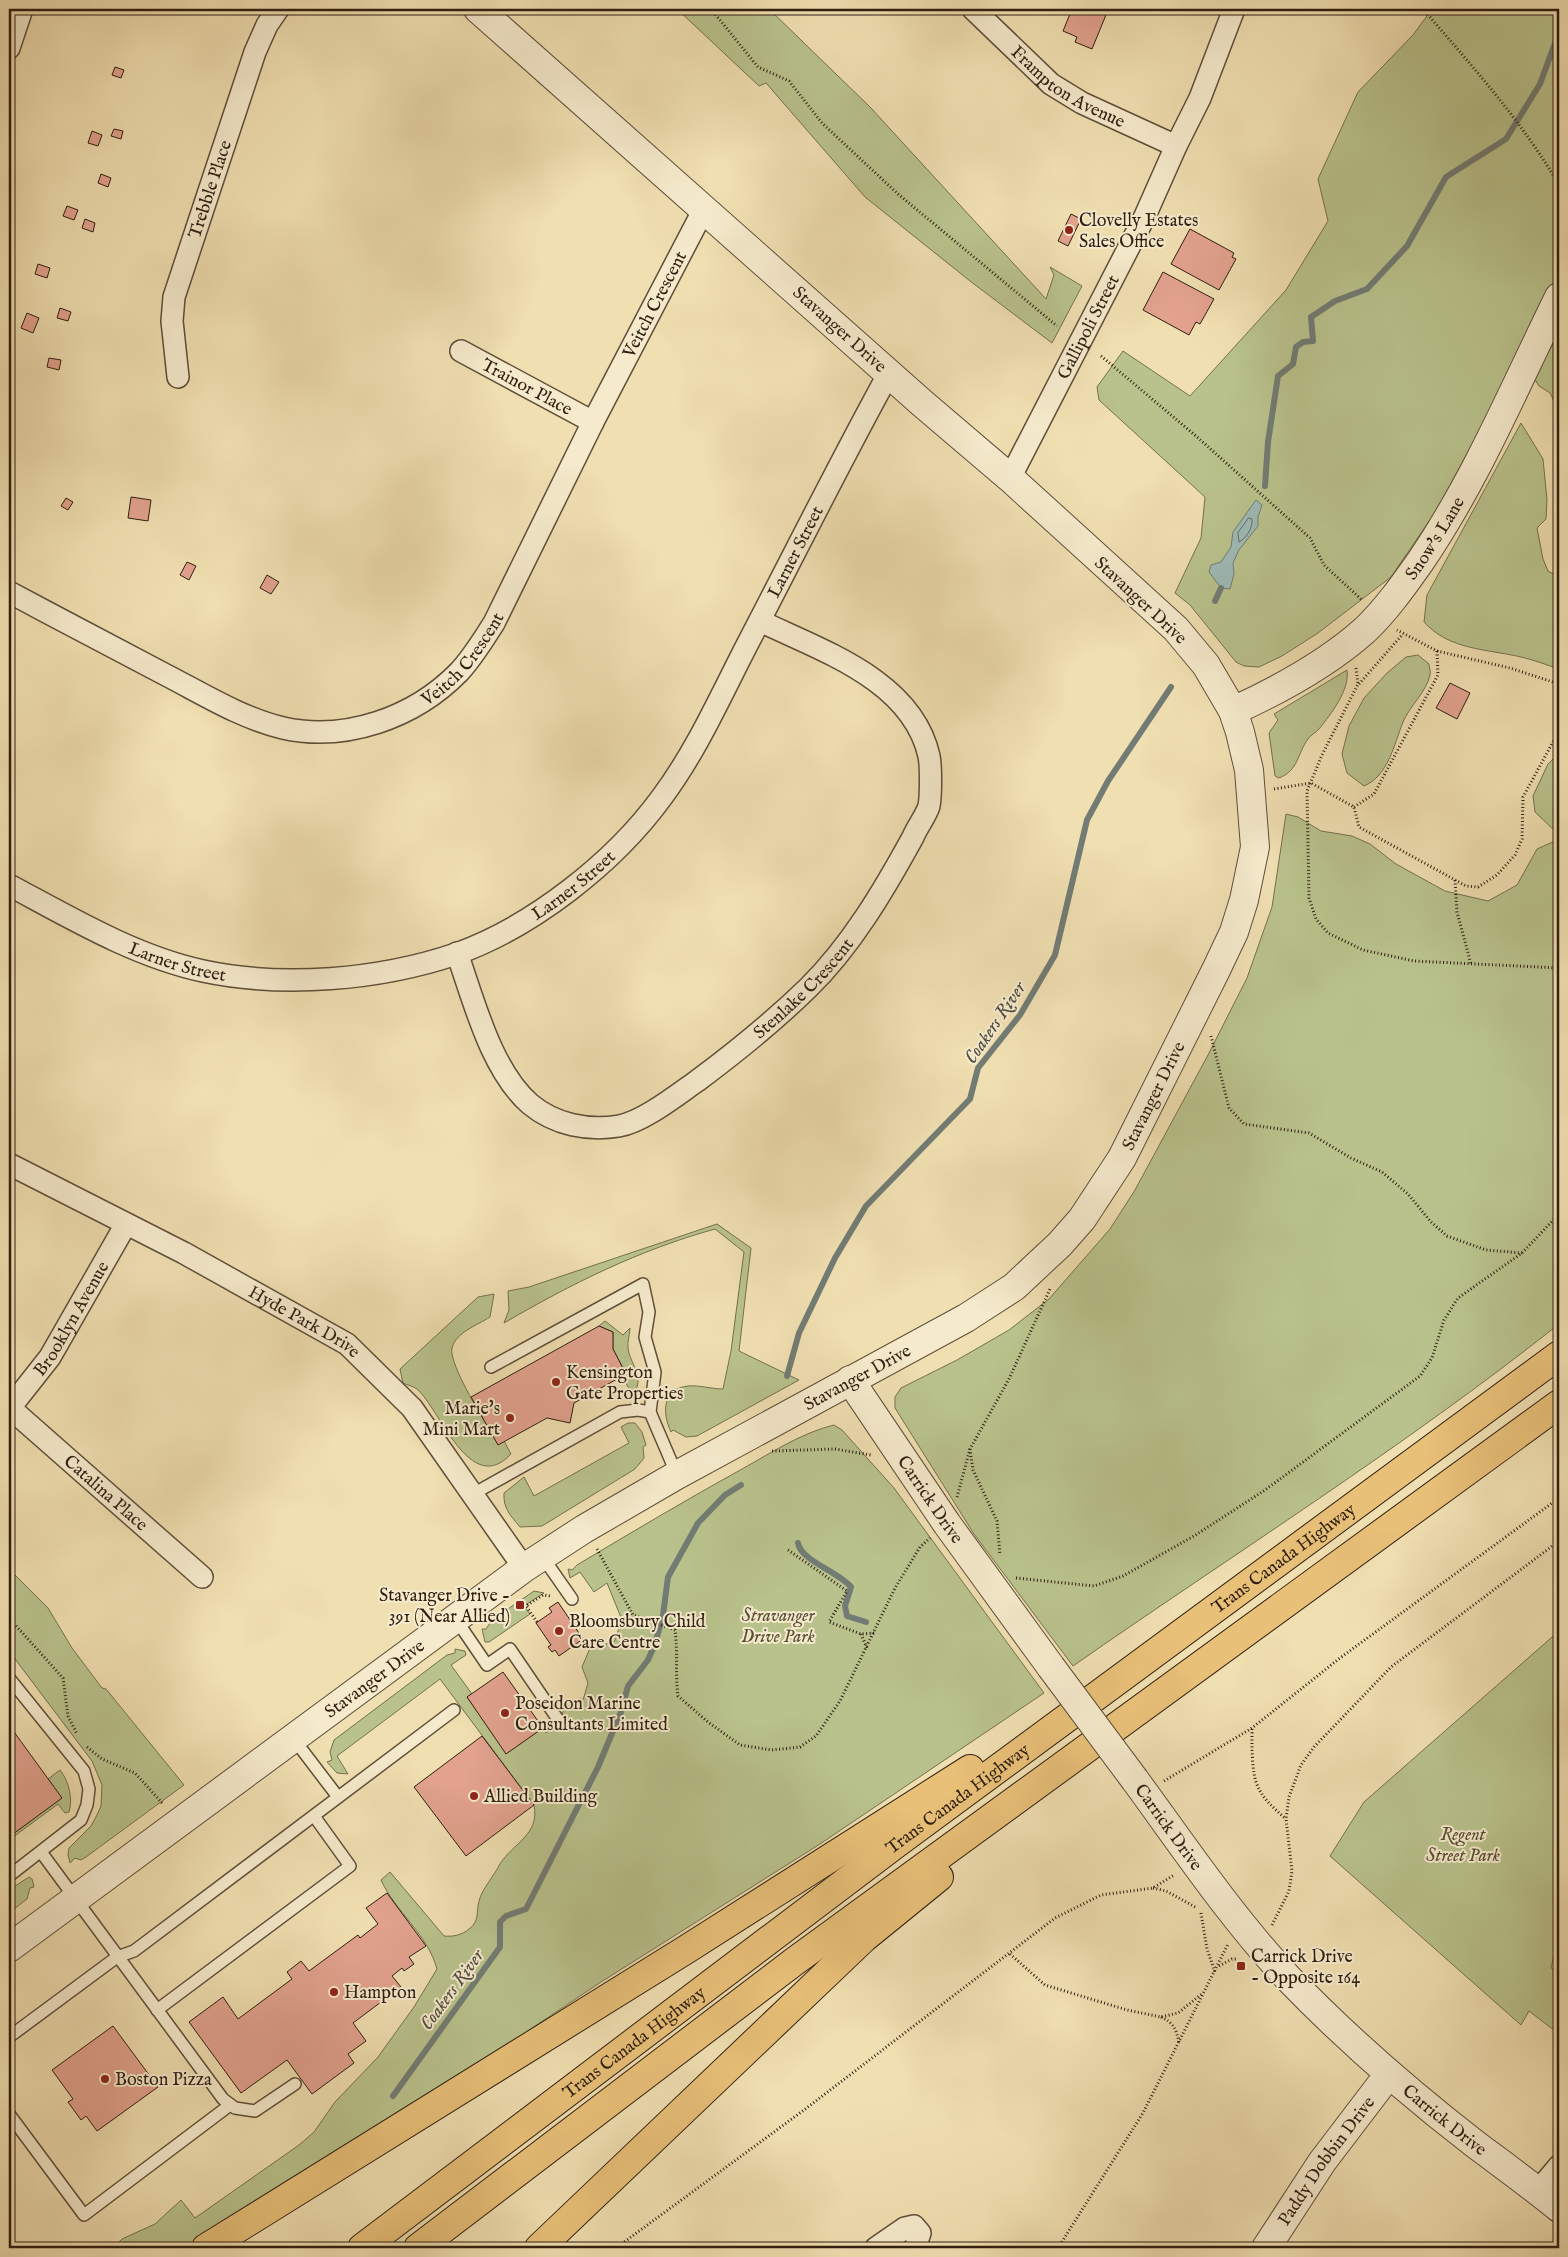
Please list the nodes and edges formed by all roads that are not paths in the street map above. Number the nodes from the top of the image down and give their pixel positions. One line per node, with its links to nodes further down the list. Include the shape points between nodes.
1 (22, 9): 6 (street)
2 (278, 9): 12 (street, Trebble Place, via 255,52 178,281 172,321)
3 (478, 9): 8 (street, Stavanger Drive)
4 (973, 9): 7 (street, Frampton Avenue, via 1051,84)
5 (1234, 9): 7 (street, Gallipoli Street, via 1200,98)
6 (9, 48)
7 (1176, 146): 14 (street, Gallipoli Street, via 1145,216)
8 (704, 209): 11 (street, Stavanger Drive); 13 (street, Veitch Crescent)
9 (1559, 297): 17 (street, Snow's Lane, via 1468,481 1442,528 1397,594 1365,630 1340,648 1268,695)
10 (461, 351): 13 (street, Trainor Place)
11 (890, 373): 14 (street, Stavanger Drive); 16 (street, Larner Street)
12 (178, 377)
13 (594, 422): 15 (street, Veitch Crescent, via 494,623 475,653 435,692 381,722 350,730 315,732 282,728 238,712)
14 (1010, 478): 17 (street, Stavanger Drive, via 1163,615 1206,665)
15 (9, 592)
16 (760, 621): 19 (street, Larner Street, via 694,746 663,796 640,824 587,876 554,901 507,930); 19 (street, Stenlake Crescent, via 832,655 878,682 913,718 929,757 929,806 895,870 857,929 810,986 744,1046 664,1104 622,1126 580,1128 540,1110 512,1086 497,1061)
17 (1233, 711): 24 (street, Stavanger Drive, via 1246,754 1251,794 1252,864 1234,932 1122,1158 1082,1219 1014,1286 941,1333)
18 (9, 885): 19 (street, Larner Street, via 142,952 203,971 296,980 349,977)
19 (457, 953)
20 (9, 1164): 21 (street, Hyde Park Drive)
21 (126, 1224): 26 (street, Brooklyn Avenue, via 50,1357); 29 (street, Hyde Park Drive, via 346,1344 412,1408)
22 (1559, 1355): 35 (highway, Trans Canada Highway)
23 (491, 1367): 27 (lane, via 643,1284 648,1312 645,1337 655,1372)
24 (850, 1380): 28 (street, Stavanger Drive); 49 (street, Carrick Drive, bridge, via 952,1532 1051,1666 1146,1783 1206,1876 1287,1976)
25 (1559, 1404): 34 (highway, Trans Canada Highway)
26 (9, 1408): 31 (street, Catalina Place)
27 (650, 1412): 28 (lane); 29 (lane, via 620,1412)
28 (677, 1475): 30 (street, Stavanger Drive)
29 (474, 1494): 30 (street, Hyde Park Drive)
30 (533, 1562): 32 (lane); 33 (street, Stavanger Drive)
31 (202, 1577)
32 (572, 1599)
33 (455, 1618): 38 (lane, via 487,1665 510,1649); 39 (street, Stavanger Drive)
34 (1264, 1618): 58 (highway, Trans Canada Highway, via 795,1961); 59 (highway, via 864,1938)
35 (1172, 1641): 56 (highway, via 679,1954); 57 (highway, Trans Canada Highway, via 897,1843)
36 (9, 1678): 42 (lane, via 84,1771 89,1789 81,1820)
37 (454, 1710): 40 (lane)
38 (559, 1721)
39 (292, 1738): 40 (lane); 44 (street, Stavanger Drive)
40 (338, 1798): 41 (lane)
41 (314, 1816): 46 (lane, via 134,1951); 47 (lane, via 350,1866)
42 (41, 1852): 43 (lane); 44 (lane)
43 (9, 1876)
44 (74, 1899): 45 (street, Stavanger Drive); 46 (lane)
45 (9, 1948)
46 (117, 1957): 47 (lane); 48 (lane)
47 (156, 2010): 51 (lane)
48 (9, 2037)
49 (1389, 2074): 54 (street, Carrick Drive); 62 (street, Paddy Dobbin Drive, via 1322,2162)
50 (295, 2084): 51 (lane, via 255,2111)
51 (230, 2105): 52 (lane, via 84,2215)
52 (9, 2114)
53 (1559, 2166): 54 (street)
54 (1538, 2191): 55 (street, Carrick Drive)
55 (1559, 2208)
56 (206, 2248)
57 (362, 2248)
58 (418, 2248)
59 (539, 2248)
60 (876, 2248): 61 (street, via 905,2228 914,2226 920,2233)
61 (915, 2248)
62 (1266, 2248)

